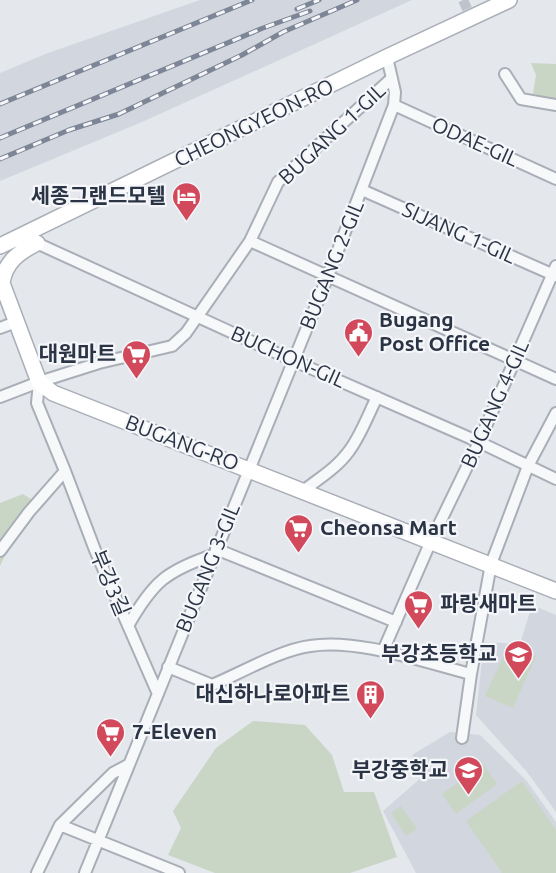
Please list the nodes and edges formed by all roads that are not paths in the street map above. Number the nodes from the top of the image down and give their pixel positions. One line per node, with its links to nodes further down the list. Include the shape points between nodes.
1 (508, 0): 2 (street, CHEONGYEON-RO)
2 (387, 57): 4 (street, BUGANG 2-GIL); 9 (street, CHEONGYEON-RO)
3 (505, 75): 6 (street, via 521,99)
4 (392, 78): 5 (street, BUGANG 2-GIL); 10 (street, BUGANG 1-GIL, via 278,182)
5 (394, 105): 7 (street, ODAE-GIL); 8 (street, BUGANG 2-GIL)
6 (556, 105)
7 (556, 179)
8 (362, 190): 13 (street, SIJANG 1-GIL); 14 (street, BUGANG 2-GIL)
9 (19, 236): 11 (street, BUCHON-GIL); 12 (street, CHEONGYEON-RO)
10 (250, 241): 14 (street); 16 (street, BUGANG 1-GIL)
11 (38, 243): 15 (street, via 20,251); 16 (street, BUCHON-GIL)
12 (0, 246)
13 (555, 272): 20 (street, BUGANG 4-GIL)
14 (328, 276): 19 (street, BUGANG 2-GIL); 20 (street)
15 (1, 280): 17 (street)
16 (198, 316): 19 (street, BUCHON-GIL); 22 (street, BUGANG 1-GIL, via 171,346)
17 (16, 322): 18 (street); 22 (street)
18 (0, 328)
19 (294, 361): 24 (street, BUCHON-GIL); 28 (street, BUGANG 2-GIL)
20 (515, 361): 21 (street); 26 (street, BUGANG 4-GIL)
21 (556, 379)
22 (39, 382): 23 (street, BUGANG 1-GIL); 28 (street, BUGANG-RO, via 53,393); 29 (street, 부강3길, via 37,403)
23 (0, 397)
24 (377, 397): 26 (street, BUCHON-GIL); 31 (street, via 348,453)
25 (556, 413): 27 (street)
26 (479, 442): 27 (street, BUCHON-GIL); 32 (street, BUGANG 4-GIL)
27 (528, 466): 30 (street, BUCHON-GIL); 35 (street)
28 (249, 470): 31 (street, BUGANG-RO); 34 (street, BUGANG 3-GIL)
29 (65, 471): 33 (street); 38 (street, 부강3길)
30 (556, 479)
31 (303, 491): 32 (street, BUGANG-RO)
32 (431, 541): 35 (street, BUGANG-RO); 37 (street)
33 (0, 551)
34 (215, 552): 37 (street); 38 (street, via 177,568 159,582 144,598); 40 (street, BUGANG 3-GIL)
35 (491, 564): 36 (street, BUGANG-RO); 41 (street)
36 (556, 591)
37 (396, 622): 39 (street)
38 (128, 626): 42 (street, 부강3길)
39 (382, 651): 40 (street, via 334,644 309,646 212,685); 41 (street)
40 (168, 668): 42 (street, BUGANG 3-GIL)
41 (471, 674): 43 (street)
42 (158, 694): 44 (street, BUGANG 3-GIL)
43 (462, 738)
44 (128, 765): 45 (street, via 113,773); 46 (street)
45 (60, 825): 46 (street); 47 (street)
46 (98, 842): 48 (street); 49 (street)
47 (37, 873)
48 (85, 873)
49 (179, 873)

